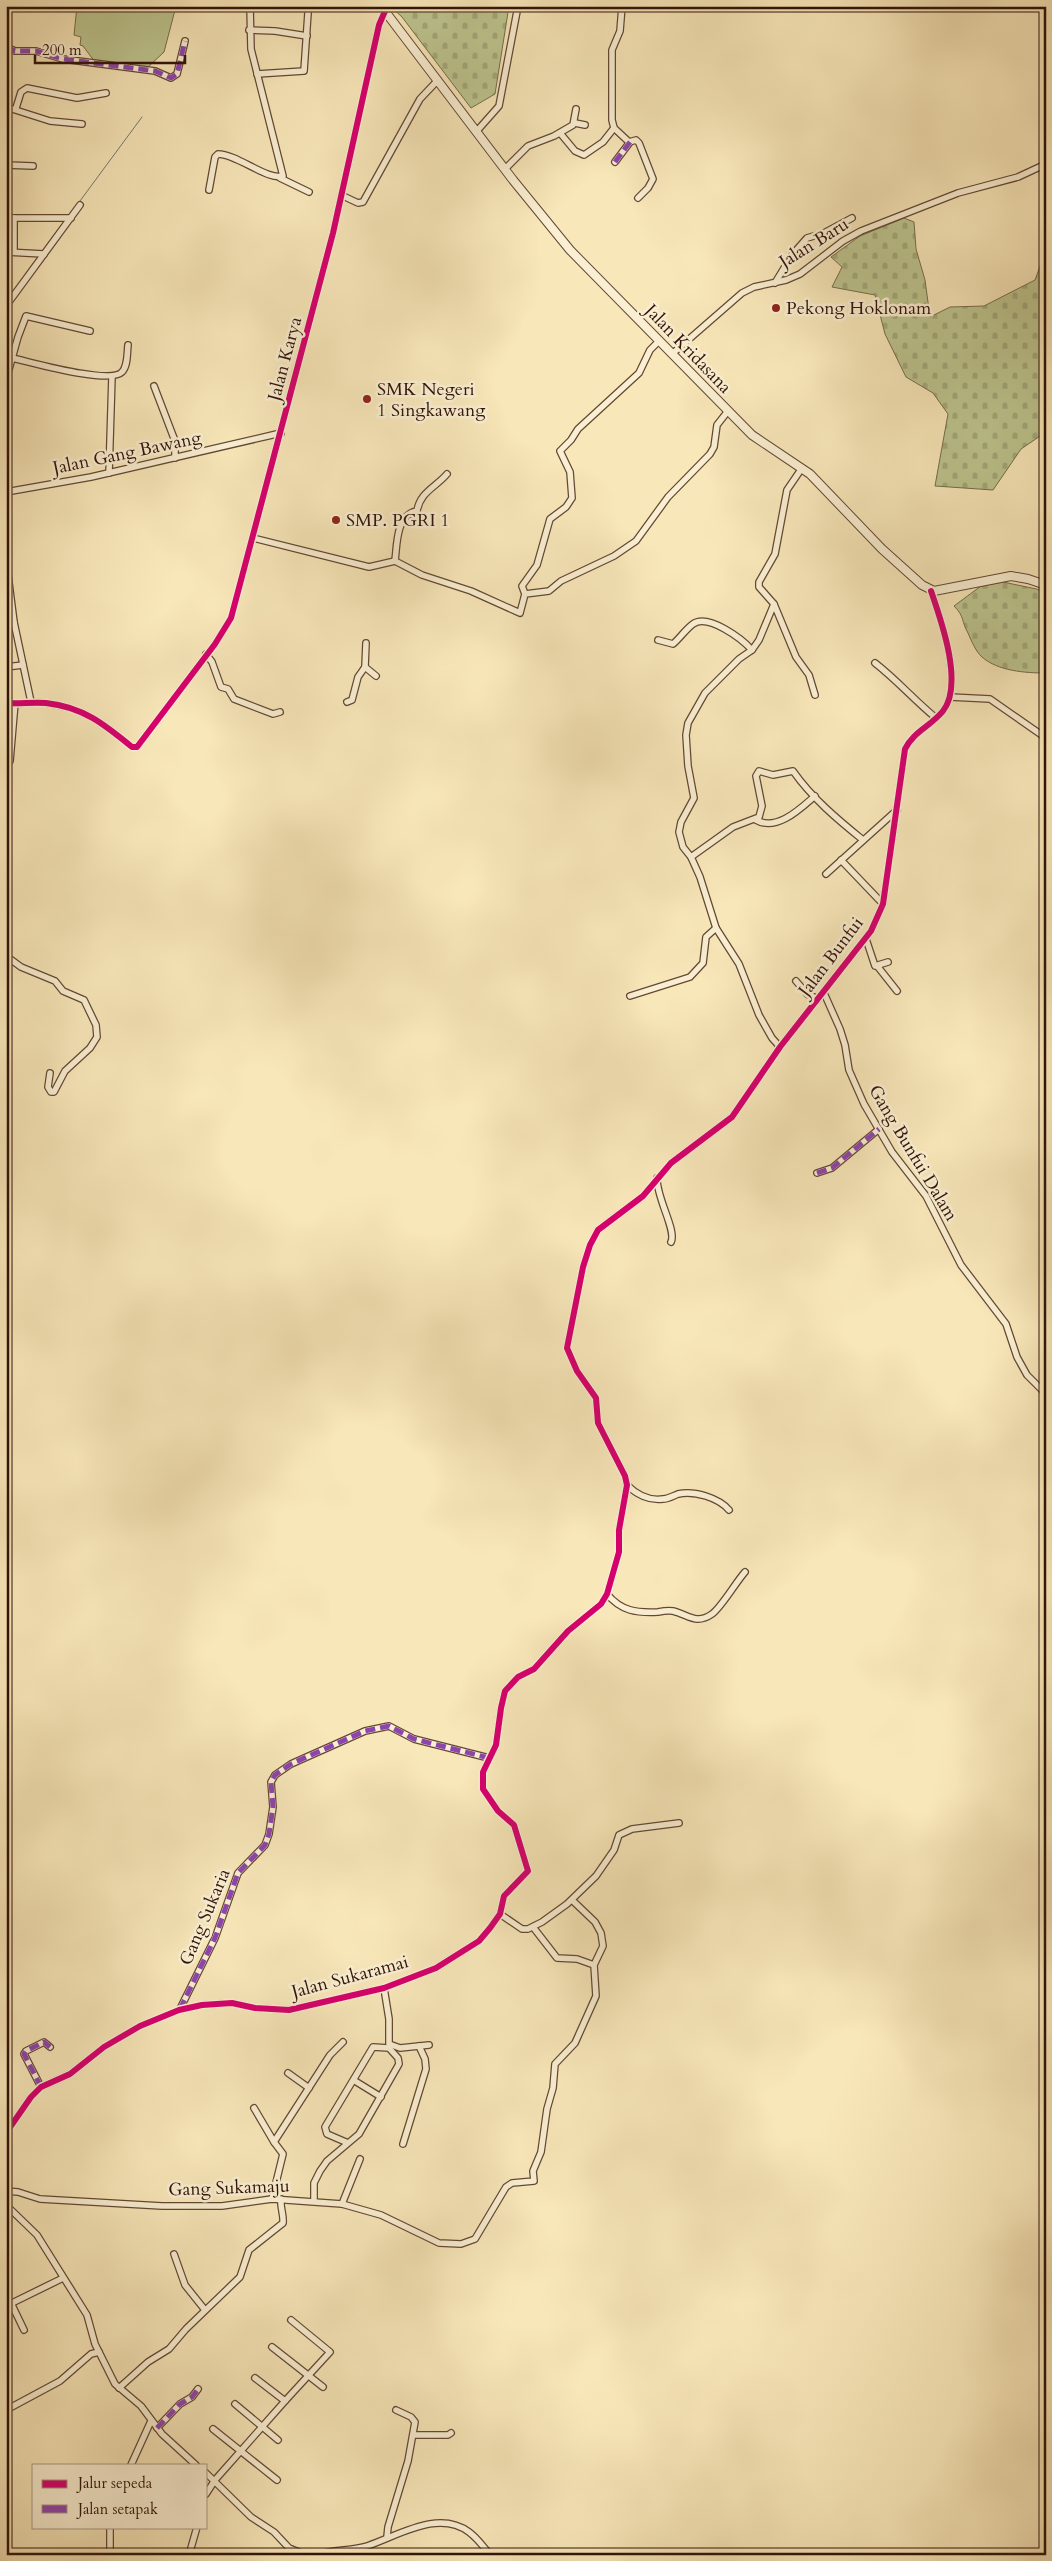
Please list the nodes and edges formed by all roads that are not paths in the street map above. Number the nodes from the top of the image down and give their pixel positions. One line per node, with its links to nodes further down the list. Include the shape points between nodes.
1 (250, 6): 6 (street)
2 (518, 6): 20 (street, via 499,106)
3 (622, 6): 19 (street, via 621,25 612,54)
4 (383, 9): 11 (street, Jalan Kridasana); 31 (street, Jalan Karya)
5 (308, 13): 7 (street)
6 (249, 30): 7 (street); 10 (street)
7 (307, 36): 10 (street, via 304,71)
8 (185, 41): 9 (street, via 177,74 171,78 155,71 63,59)
9 (6, 47)
10 (257, 74): 28 (street, via 283,175)
11 (438, 80): 20 (street, Jalan Kridasana); 31 (street, via 420,99 363,202)
12 (106, 93): 14 (street, via 77,98 27,88 20,92)
13 (6, 107): 14 (street)
14 (16, 108): 17 (street, via 50,121)
15 (576, 109): 16 (street)
16 (575, 123): 18 (street); 21 (street)
17 (82, 124)
18 (584, 125)
19 (614, 128): 21 (street, via 604,142 584,155 575,151); 22 (street)
20 (476, 132): 27 (street, Jalan Kridasana)
21 (560, 133): 27 (street, via 528,146)
22 (630, 142): 23 (street); 32 (street, via 636,140 641,146 652,176 651,184)
23 (615, 162)
24 (1046, 164): 41 (street, Jalan Baru, via 1018,176 964,190 861,231 800,274)
25 (6, 165): 26 (street)
26 (33, 166)
27 (504, 169): 44 (street, Jalan Kridasana, via 570,250)
28 (279, 177): 29 (street, via 220,153 215,157); 30 (street)
29 (208, 190)
30 (309, 192)
31 (341, 195): 52 (street, Jalan Karya)
32 (638, 198)
33 (80, 205): 36 (street)
34 (6, 218): 35 (street)
35 (14, 218): 36 (street); 39 (street)
36 (68, 218): 40 (street)
37 (852, 218): 41 (street, via 808,238 792,255)
38 (6, 252): 39 (street)
39 (14, 252): 40 (street)
40 (42, 254): 42 (street)
41 (775, 283): 46 (street, Jalan Baru, via 750,288 739,295)
42 (6, 306)
43 (90, 331): 47 (street, via 27,316)
44 (659, 341): 46 (street, Jalan Kridasana); 63 (street, via 650,350 640,373 560,453 570,473 572,498 566,507 550,518 536,566 523,583)
45 (128, 345): 48 (street, via 124,368)
46 (672, 354): 51 (street, Jalan Kridasana)
47 (12, 358): 48 (street); 49 (street)
48 (112, 376): 55 (street)
49 (6, 380)
50 (154, 386): 53 (street, via 175,440)
51 (728, 411): 54 (street, Jalan Kridasana, via 758,440); 63 (street, via 717,425 710,454 668,497 636,540 614,556 561,581 549,591)
52 (281, 433): 53 (street, Jalan Gang Bawang); 58 (street, Jalan Karya)
53 (175, 458): 55 (street, Jalan Gang Bawang)
54 (802, 468): 62 (street, Jalan Kridasana, via 882,549); 64 (street, via 787,490 776,554 759,582 759,587)
55 (109, 473): 57 (street, Jalan Gang Bawang)
56 (447, 474): 60 (street, via 426,491 417,510 403,519)
57 (6, 492)
58 (253, 538): 60 (street, via 369,567); 70 (street, Jalan Karya, via 234,610)
59 (6, 559): 65 (street)
60 (394, 561): 63 (street, via 518,613)
61 (1046, 585): 62 (street, via 1011,576)
62 (930, 591): 77 (street, via 949,659)
63 (525, 594)
64 (774, 604): 69 (street); 76 (street, via 796,657 809,675)
65 (14, 622): 66 (street); 72 (street)
66 (6, 623)
67 (658, 640): 69 (street, via 673,644 692,625 701,622 737,636)
68 (366, 643): 73 (street)
69 (752, 650): 90 (street, via 705,693 688,724 688,766 694,798 683,814 679,832 683,847)
70 (206, 654): 78 (street, Jalan Karya, via 141,743 134,748 98,719 72,708); 82 (street, via 221,687 228,689 234,699 273,714)
71 (875, 663): 83 (street)
72 (23, 665): 74 (street); 78 (street)
73 (365, 666): 75 (street); 79 (street, via 358,677 352,700)
74 (6, 667)
75 (376, 676)
76 (815, 695)
77 (950, 697): 83 (street, Jalan Bunfui); 84 (street, via 990,699)
78 (31, 702): 81 (street)
79 (347, 702)
80 (6, 703): 81 (street)
81 (15, 703): 85 (street, via 10,761)
82 (280, 712)
83 (936, 718): 87 (street, Jalan Bunfui, via 910,739 904,749)
84 (1046, 738)
85 (6, 764)
86 (815, 796): 88 (street, via 788,818 765,824); 88 (street, via 793,771 773,774 758,771 756,776 762,806); 89 (street, via 827,811)
87 (897, 810): 89 (street); 93 (street, Jalan Bunfui)
88 (756, 820): 90 (street, via 733,828)
89 (864, 840): 91 (street)
90 (691, 857): 94 (street)
91 (841, 860): 92 (street); 93 (street)
92 (826, 874)
93 (883, 904): 95 (street, Jalan Bunfui)
94 (716, 928): 102 (street, via 706,937 703,962 690,976); 104 (street, via 739,964 759,1015)
95 (866, 939): 98 (street, via 873,962); 101 (street, Jalan Bunfui)
96 (6, 956): 105 (street, via 84,1000 96,1024 97,1037 65,1071 54,1092 48,1087)
97 (888, 962): 98 (street)
98 (878, 967): 100 (street)
99 (796, 981): 103 (street, via 807,994)
100 (898, 991)
101 (824, 993): 103 (street, Jalan Bunfui); 106 (street, Gang Bunfui Dalam, via 845,1045 851,1076)
102 (630, 996)
103 (818, 999): 104 (street, Jalan Bunfui)
104 (780, 1047): 108 (street, Jalan Bunfui, via 732,1117 684,1152)
105 (50, 1073)
106 (879, 1129): 107 (street, via 832,1168); 110 (street, Gang Bunfui Dalam, via 892,1152 926,1196 961,1264 1006,1324 1027,1375)
107 (817, 1173)
108 (657, 1178): 109 (street, via 660,1200 673,1234); 111 (street, Jalan Bunfui, via 629,1208 598,1230 590,1245 567,1348 577,1371 596,1398 598,1423)
109 (671, 1242)
110 (1046, 1394)
111 (627, 1485): 112 (street, via 636,1493 650,1498 663,1500 686,1493 714,1499); 114 (street, via 619,1530 619,1552)
112 (729, 1510)
113 (745, 1572): 114 (street, via 714,1613 700,1620 672,1611 634,1612 616,1605)
114 (607, 1594): 115 (street, via 601,1604 568,1632 550,1654 518,1677 506,1691 500,1708 496,1745)
115 (489, 1758): 118 (street, Jalan Sukaramai, via 483,1772 482,1787 498,1811 514,1825 527,1867 526,1875 504,1896); 122 (street, Gang Sukaria, via 414,1739 389,1726 365,1731 275,1775 271,1782 273,1807 269,1834 264,1845 238,1873 215,1938)
116 (679, 1823): 117 (street, via 632,1829 619,1835 602,1868)
117 (572, 1900): 119 (street); 120 (street, via 590,1915 601,1933 604,1946)
118 (500, 1914): 119 (street, via 522,1929); 121 (street, Jalan Sukaramai, via 479,1941 453,1958)
119 (533, 1927): 120 (street, via 557,1958 577,1958)
120 (594, 1965): 144 (street, Gang Sukamaju, via 596,1996 575,2042 555,2064 541,2152 533,2171 534,2181 512,2183 506,2187 475,2238 465,2244 439,2243 396,2221)
121 (384, 1988): 122 (street, Jalan Sukaramai, via 289,2010 232,2003); 125 (street)
122 (180, 2010): 130 (street, Jalan Sukaramai, via 121,2036 70,2074)
123 (343, 2042): 131 (street, via 330,2055)
124 (429, 2044): 126 (street)
125 (389, 2046): 126 (street); 129 (street, via 373,2047); 132 (street, via 399,2064)
126 (418, 2046): 138 (street, via 426,2068)
127 (50, 2047): 130 (street, via 44,2042 24,2054)
128 (288, 2073): 131 (street)
129 (354, 2080): 132 (street); 137 (street, via 325,2127 327,2134)
130 (41, 2087): 135 (street, Jalan Sukaramai)
131 (309, 2088): 136 (street)
132 (381, 2097): 137 (street, via 359,2134)
133 (254, 2108): 136 (street)
134 (6, 2123): 135 (street)
135 (8, 2131)
136 (274, 2142): 141 (street, via 283,2154)
137 (348, 2143): 143 (street, via 320,2171 314,2183)
138 (403, 2144)
139 (360, 2159): 144 (street)
140 (6, 2191): 141 (street, Gang Sukamaju, via 40,2199 162,2206 222,2206)
141 (272, 2198): 142 (street, Gang Sukamaju)
142 (281, 2199): 143 (street, Gang Sukamaju); 149 (street, via 283,2223 249,2250 240,2277)
143 (314, 2202): 144 (street, Gang Sukamaju)
144 (342, 2204)
145 (6, 2205): 147 (street, via 34,2231)
146 (174, 2254): 149 (street, via 185,2285)
147 (63, 2278): 148 (street); 153 (street, via 88,2317)
148 (9, 2305): 151 (street)
149 (205, 2310): 157 (street, via 165,2352 148,2362)
150 (291, 2320): 154 (street, via 330,2352)
151 (24, 2330)
152 (272, 2347): 154 (street)
153 (99, 2352): 157 (street); 161 (street, via 91,2354 60,2381)
154 (309, 2376): 156 (street); 159 (street)
155 (255, 2378): 159 (street)
156 (323, 2387)
157 (119, 2388): 163 (street, via 137,2402)
158 (198, 2389): 165 (street)
159 (285, 2402): 164 (street)
160 (235, 2404): 164 (street)
161 (6, 2410)
162 (396, 2410): 168 (street, via 414,2419)
163 (151, 2421): 165 (street); 171 (street)
164 (263, 2427): 169 (street); 170 (street)
165 (157, 2428): 172 (street)
166 (214, 2429): 170 (street)
167 (451, 2432): 168 (street, via 448,2435)
168 (413, 2434): 179 (street)
169 (278, 2440)
170 (240, 2452): 174 (street); 175 (street)
171 (131, 2464)
172 (195, 2464)
173 (208, 2475): 174 (street)
174 (215, 2480): 176 (street); 182 (street, via 251,2517 274,2532 289,2548)
175 (277, 2480)
176 (208, 2491)
177 (110, 2528): 180 (street)
178 (197, 2528): 181 (street)
179 (387, 2537): 183 (street, via 350,2550 326,2551); 184 (street, via 431,2524 455,2525 472,2533)
180 (110, 2555)
181 (189, 2555)
182 (306, 2555)
183 (318, 2555)
184 (490, 2555)

